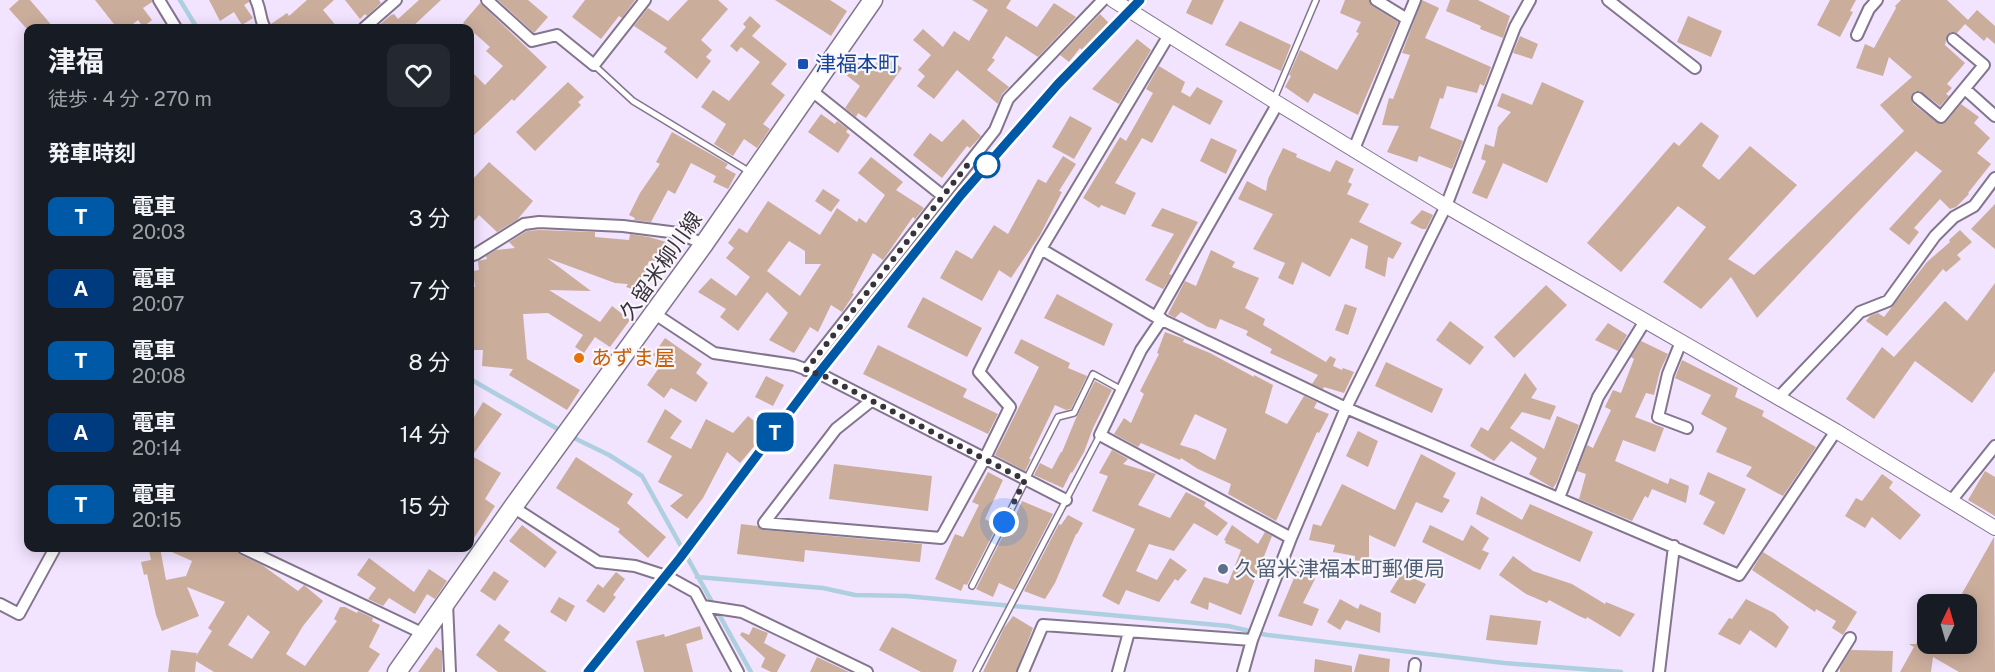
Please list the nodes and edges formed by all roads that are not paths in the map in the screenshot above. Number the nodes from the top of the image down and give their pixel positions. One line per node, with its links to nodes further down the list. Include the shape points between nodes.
1 (159, 0): 17 (street)
2 (256, 0): 18 (street)
3 (396, 0): 19 (street)
4 (487, 0): 23 (street, via 532,41 557,35)
5 (645, 0): 23 (street)
6 (873, 0): 26 (main road, 久留米柳川線)
7 (1103, 0): 33 (street, via 1008,99 995,130)
8 (1113, 0): 20 (street)
9 (1316, 0): 28 (lane)
10 (1376, 0): 16 (street)
11 (1415, 0): 16 (street)
12 (1530, 0): 34 (street, via 1515,27)
13 (1608, 0): 15 (street)
14 (1877, 0): 21 (street)
15 (1624, 5): 24 (street)
16 (1407, 19): 30 (street)
17 (174, 24)
18 (262, 24)
19 (369, 24)
20 (1168, 35): 28 (street); 36 (street)
21 (1857, 35)
22 (1953, 39): 25 (street, via 1984,65)
23 (594, 65): 31 (lane, via 633,101)
24 (1695, 68)
25 (1965, 89): 27 (street, via 1941,117); 29 (street)
26 (812, 91): 31 (main road, 久留米柳川線); 33 (street)
27 (1918, 98)
28 (1276, 102): 30 (street); 39 (street)
29 (1995, 116)
30 (1354, 149): 34 (street)
31 (754, 174): 35 (main road, 久留米柳川線)
32 (1995, 178): 44 (street, via 1974,206 1954,216 1935,236 1888,300 1860,312)
33 (943, 196): 42 (street)
34 (1446, 206): 40 (street); 46 (street)
35 (704, 244): 37 (street, via 678,233 539,222 524,225); 38 (main road, 久留米柳川線)
36 (1041, 249): 39 (street); 51 (street, via 979,372 1010,406)
37 (474, 255)
38 (655, 314): 42 (street, via 714,352); 56 (main road, 久留米柳川線)
39 (1159, 318): 43 (street); 46 (street)
40 (1645, 321): 41 (street); 53 (street, via 1598,397)
41 (1681, 342): 44 (street); 47 (street, via 1668,374 1658,417)
42 (806, 370): 45 (street)
43 (1122, 390): 49 (street); 52 (lane, via 1094,374 1074,413 1058,417)
44 (1778, 398): 48 (street)
45 (871, 401): 51 (street); 51 (street, via 836,429 764,523 941,538)
46 (1347, 408): 53 (street); 58 (street)
47 (1687, 428)
48 (1836, 431): 55 (street); 59 (street, via 1739,575)
49 (1100, 435): 54 (lane); 58 (street)
50 (1995, 446): 55 (street)
51 (985, 458): 52 (street)
52 (1025, 480): 54 (street); 62 (lane)
53 (1559, 498): 59 (street)
54 (1066, 500): 74 (lane)
55 (1951, 501): 57 (street)
56 (513, 507): 63 (main road, 久留米柳川線); 65 (street, via 598,562 635,566 666,576 695,592)
57 (1995, 528)
58 (1291, 538): 69 (street)
59 (1674, 546): 78 (street)
60 (53, 552): 64 (street, via 19,614)
61 (251, 552): 67 (street)
62 (972, 586)
63 (447, 601): 67 (main road, 久留米柳川線); 71 (street)
64 (0, 604)
65 (702, 606): 72 (street); 73 (street, via 742,612)
66 (1129, 632): 69 (street); 75 (street, via 1043,625); 76 (street)
67 (424, 634): 70 (main road, 久留米柳川線)
68 (1850, 638): 79 (street)
69 (1252, 640): 77 (street)
70 (397, 672)
71 (450, 672)
72 (738, 672)
73 (867, 672)
74 (976, 672)
75 (1023, 672)
76 (1118, 672)
77 (1243, 672)
78 (1659, 672)
79 (1829, 672)

